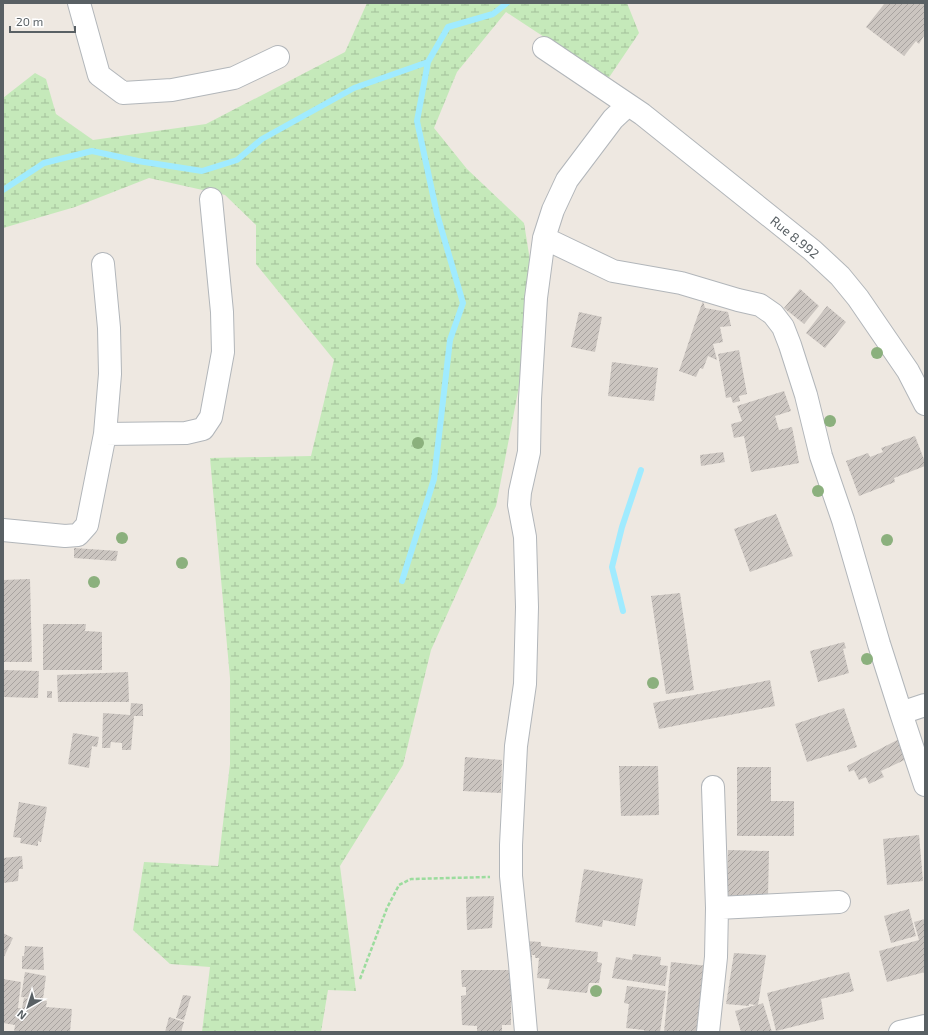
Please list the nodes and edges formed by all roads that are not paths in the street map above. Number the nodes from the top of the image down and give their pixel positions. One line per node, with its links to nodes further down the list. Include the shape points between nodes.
1 (79, 3): 3 (street, via 99,75 123,93 172,90 234,78)
2 (544, 48): 4 (street, Rue 8.992)
3 (278, 57)
4 (628, 104): 6 (street, via 613,119 567,180); 8 (street, Rue 8.992, via 812,250 840,276 908,371)
5 (211, 199): 9 (street, via 222,312 223,352 211,417 203,429 186,433)
6 (544, 238): 12 (street, via 613,271 681,283 760,306 773,314 783,327 806,395 821,456); 18 (street, via 536,298 529,452 519,505 525,537 527,607 525,684 516,746 511,845 511,876)
7 (103, 264): 9 (street, via 110,374)
8 (925, 404)
9 (105, 434): 10 (street, via 87,525 78,535)
10 (3, 530)
11 (925, 705): 12 (street)
12 (901, 713): 13 (street)
13 (925, 785)
14 (714, 787): 16 (street)
15 (839, 902): 16 (street)
16 (717, 908): 19 (street, via 716,957)
17 (925, 1026): 20 (street)
18 (526, 1032)
19 (708, 1032)
20 (903, 1032)

